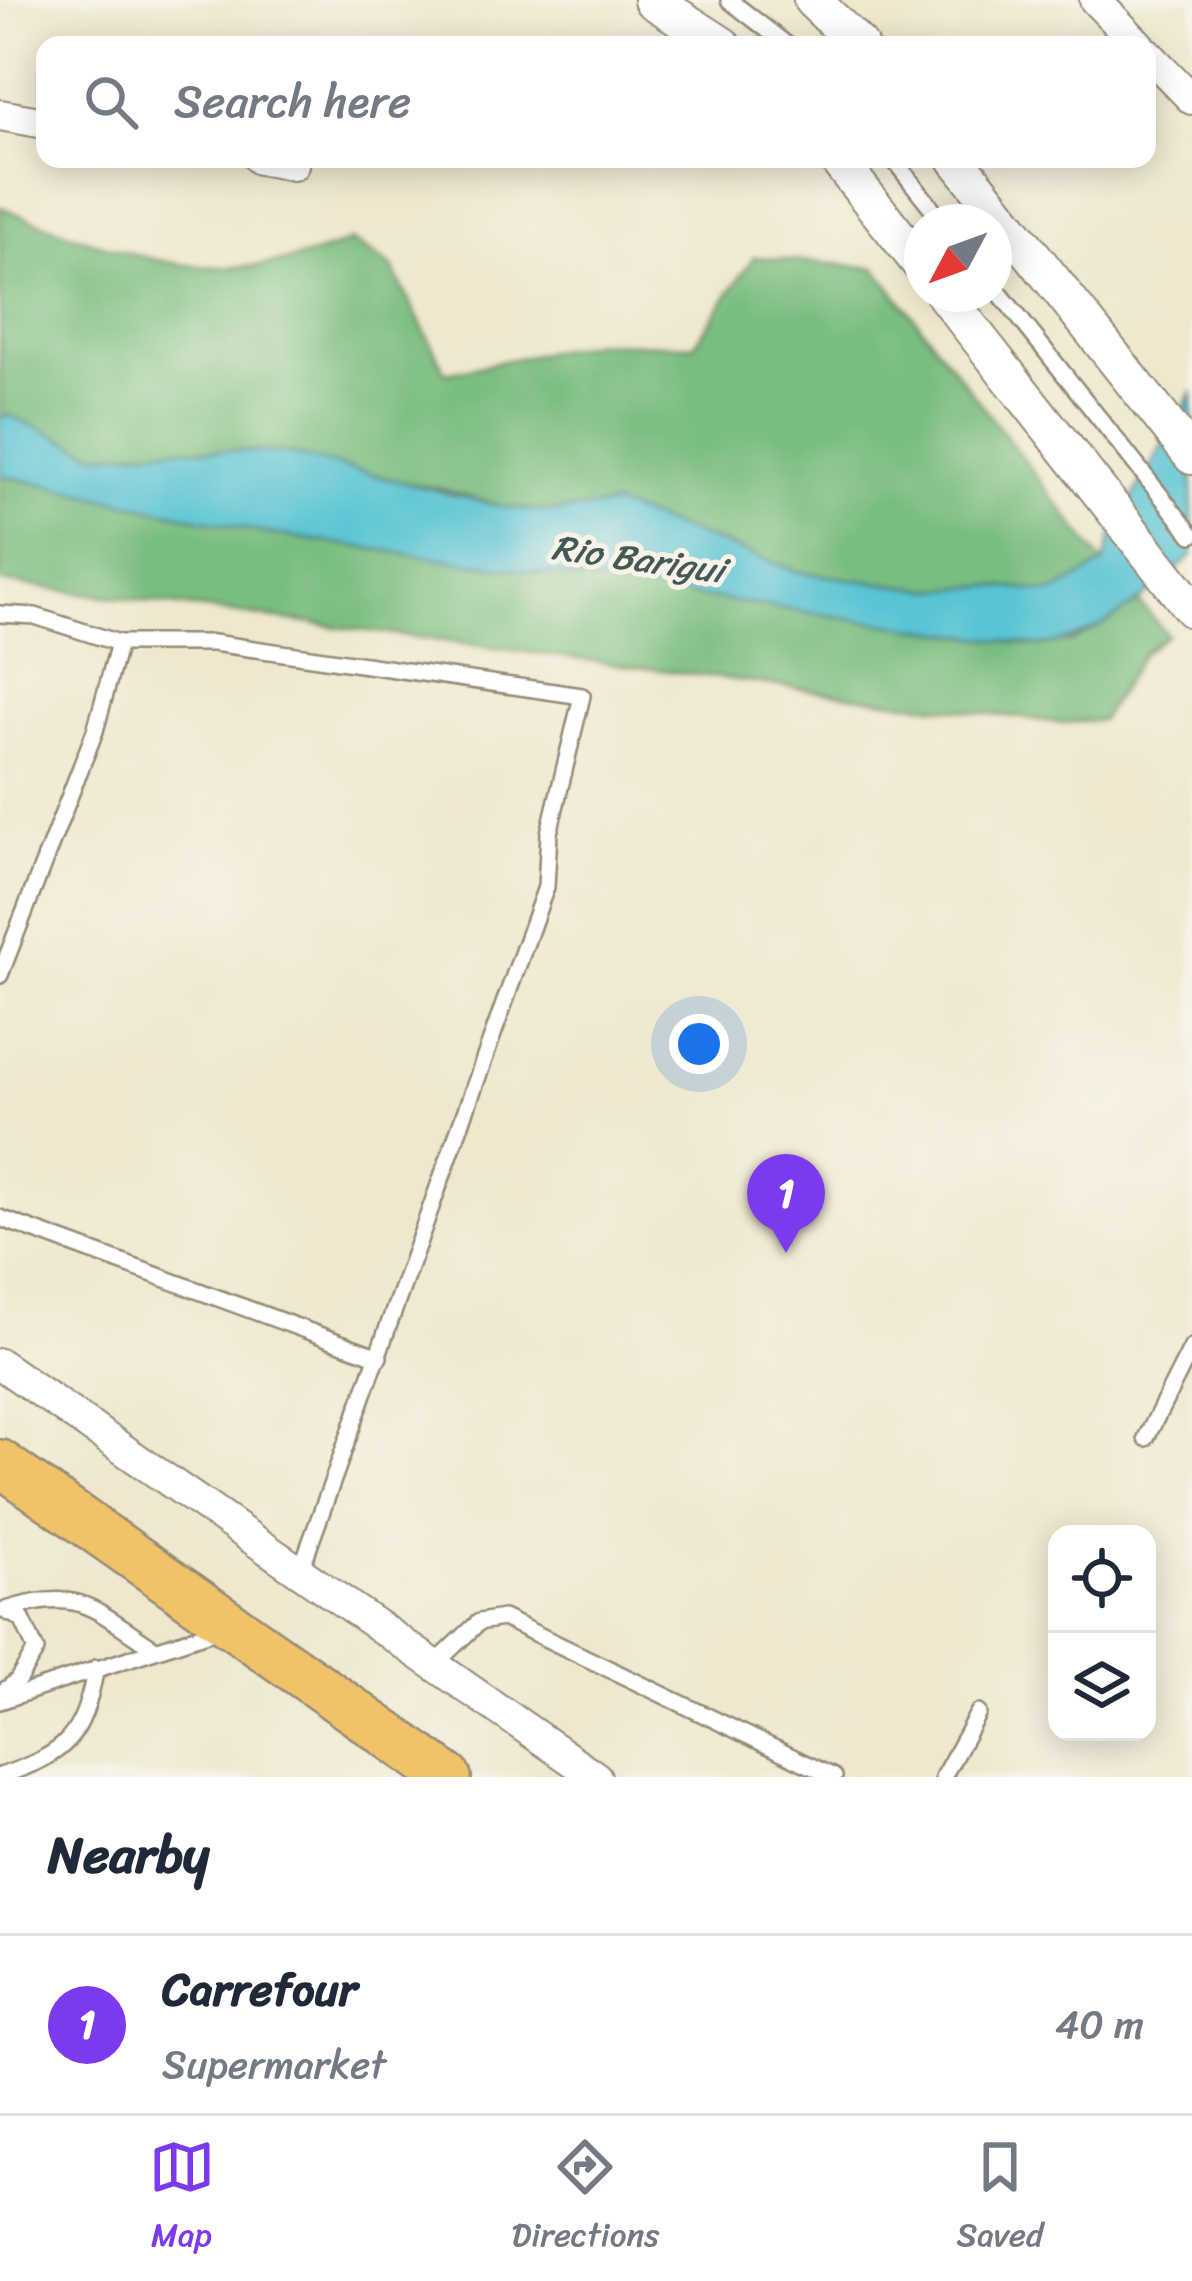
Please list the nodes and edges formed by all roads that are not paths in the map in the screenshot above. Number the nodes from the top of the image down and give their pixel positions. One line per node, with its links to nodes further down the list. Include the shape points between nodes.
1 (652, 0): 5 (street)
2 (729, 0): 6 (lane)
3 (812, 0): 7 (street)
4 (1095, 0): 8 (street)
5 (708, 36)
6 (775, 36)
7 (850, 36)
8 (1130, 36)
9 (1156, 62): 10 (street)
10 (1192, 99)
11 (0, 116): 12 (street)
12 (36, 122)
13 (844, 168): 17 (street)
14 (900, 168): 16 (lane)
15 (963, 168): 20 (street)
16 (929, 204)
17 (904, 243)
18 (1012, 309): 21 (lane)
19 (958, 312): 22 (street)
20 (1192, 456)
21 (1192, 535)
22 (1192, 609)
23 (0, 614): 24 (lane, via 34,616)
24 (119, 643): 25 (lane, via 95,731); 28 (lane, via 213,643 582,696 549,833 546,887)
25 (0, 975)
26 (0, 1218): 28 (lane)
27 (1192, 1347): 30 (lane)
28 (380, 1357): 32 (lane)
29 (0, 1364): 32 (street)
30 (1146, 1438)
31 (0, 1463): 34 (main road)
32 (301, 1569): 36 (street)
33 (3, 1611): 35 (lane, via 50,1596 86,1604); 38 (lane, via 22,1619 36,1650)
34 (234, 1625): 35 (lane); 41 (main road)
35 (154, 1648): 37 (lane)
36 (437, 1662): 42 (street); 43 (lane, via 479,1622 503,1618)
37 (96, 1668): 38 (lane); 40 (lane, via 69,1744)
38 (0, 1698)
39 (977, 1713): 44 (lane)
40 (0, 1776)
41 (448, 1777)
42 (596, 1777)
43 (834, 1777)
44 (943, 1777)

